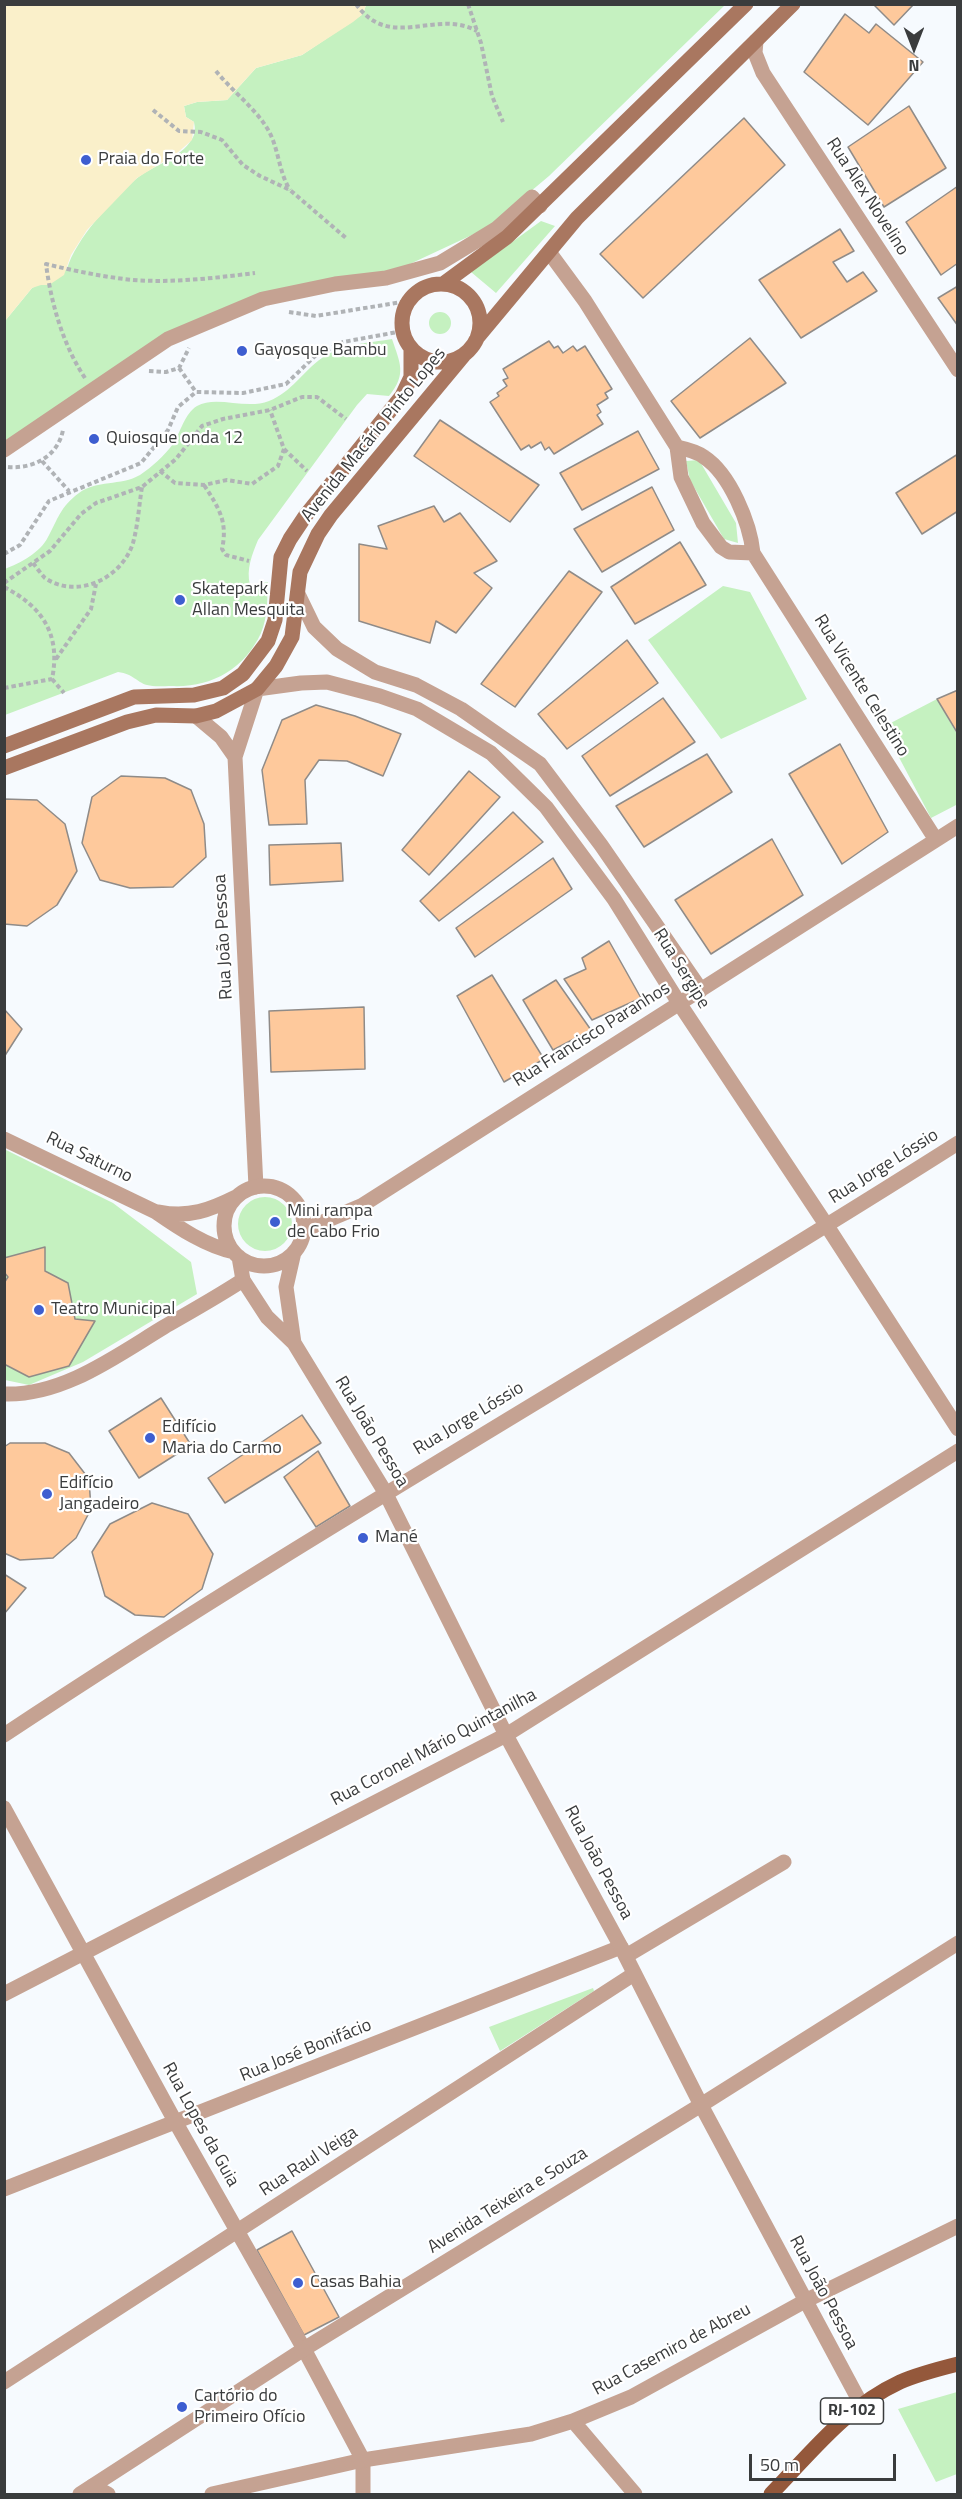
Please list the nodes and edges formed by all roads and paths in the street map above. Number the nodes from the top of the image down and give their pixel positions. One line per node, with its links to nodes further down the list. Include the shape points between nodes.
1 (356, 4): 5 (path, via 363,14 384,27 407,29 438,23 465,24)
2 (468, 4): 5 (path)
3 (746, 4): 11 (main road)
4 (793, 4): 6 (main road)
5 (477, 30): 9 (path, via 492,96)
6 (756, 41): 13 (main road, via 577,218); 23 (street, Rua Alex Novelino, via 755,52 762,73)
7 (216, 71): 10 (path, via 267,127)
8 (153, 110): 10 (path, via 179,131 201,132 222,140 243,165)
9 (503, 122)
10 (290, 190): 12 (path)
11 (540, 206): 15 (main road, via 495,247); 16 (street, via 532,197 496,229 440,263 386,278)
12 (346, 238)
13 (549, 252): 19 (main road); 29 (street, via 585,301)
14 (255, 273): 24 (path, via 192,280 134,280 46,264 68,348)
15 (443, 284): 17 (main road, via 423,288); 19 (main road, via 471,297 480,317)
16 (263, 299): 17 (path, via 273,309 316,316); 24 (street, via 168,339)
17 (408, 301): 18 (main road)
18 (403, 331): 20 (main road); 25 (path, via 343,342 315,356 286,384 243,393)
19 (477, 338): 21 (main road)
20 (411, 348): 21 (main road, via 436,362); 52 (main road, Avenida Macário Pinto Lopes, via 411,377 402,396 290,539 281,557 275,620 268,641 243,674 223,688 194,695 134,697)
21 (464, 355): 45 (main road, Avenida Macário Pinto Lopes, via 331,515 307,554)
22 (179, 368): 25 (path)
23 (957, 370)
24 (93, 388): 26 (street)
25 (196, 392): 38 (path, via 178,407 168,430 141,463)
26 (68, 407): 31 (street); 32 (path, via 61,440)
27 (270, 410): 28 (path, via 302,397 317,397); 30 (path); 34 (path, via 202,426 176,459)
28 (346, 419)
29 (677, 447): 39 (street, Rua Vicente Celestino, via 695,452 714,465 748,523); 39 (street, via 688,495 713,537 729,552)
30 (284, 449): 35 (path); 36 (path, via 278,466 252,484 227,480)
31 (4, 450)
32 (42, 461): 33 (path, via 18,468); 38 (path)
33 (4, 466)
34 (160, 471): 36 (path, via 175,483); 37 (path)
35 (308, 471)
36 (204, 485): 41 (path, via 222,514 226,533 222,549 226,555)
37 (142, 487): 42 (path, via 96,503 81,514 50,551); 43 (path, via 133,543 112,573)
38 (69, 491): 40 (path, via 49,501 20,545)
39 (753, 553): 58 (street, Rua Vicente Celestino)
40 (4, 554)
41 (249, 561)
42 (33, 563): 43 (path, via 45,577 62,584); 44 (path)
43 (96, 584): 46 (path, via 91,609)
44 (4, 585): 46 (path, via 37,609 51,633)
45 (298, 594): 49 (main road, Avenida Macário Pinto Lopes, via 292,637); 54 (street, Rua Sergipe, via 314,627 337,649 375,672 416,685 461,709)
46 (56, 660): 47 (path)
47 (52, 679): 48 (path); 50 (path)
48 (4, 688)
49 (257, 689): 51 (main road, Avenida Macário Pinto Lopes, via 216,711); 53 (street, Rua João Pessoa); 56 (street, Rua Sergipe, via 327,682 417,709 491,753)
50 (64, 693)
51 (196, 716): 53 (street, via 221,737); 55 (main road, Avenida Macário Pinto Lopes, via 156,715 127,722)
52 (4, 746)
53 (235, 757): 63 (street, Rua João Pessoa)
54 (540, 764): 56 (street); 59 (street, Rua Sergipe)
55 (4, 768)
56 (521, 784): 60 (street, Rua Sergipe, via 569,836)
57 (957, 826): 58 (street, Rua Francisco Paranhos)
58 (936, 840): 59 (street, Rua Francisco Paranhos)
59 (701, 990): 60 (street, Rua Francisco Paranhos)
60 (679, 1003): 66 (street, Rua Sergipe); 67 (street, Rua Francisco Paranhos, via 361,1206)
61 (4, 1139): 65 (street, Rua Saturno)
62 (957, 1143): 66 (street, Rua Jorge Lóssio)
63 (256, 1187): 64 (street); 67 (street, via 268,1186 291,1196 299,1206)
64 (237, 1197): 65 (street, Rua Saturno, via 194,1214); 69 (street, via 226,1214 225,1224 225,1234)
65 (156, 1212): 69 (street, Rua Saturno, via 219,1249)
66 (827, 1226): 73 (street, Rua Sergipe); 75 (street, Rua Jorge Lóssio)
67 (304, 1230): 68 (street)
68 (294, 1252): 69 (street, via 285,1260 267,1265 249,1263); 71 (street, Rua João Pessoa, via 286,1287)
69 (236, 1254): 70 (street, Rua João Pessoa)
70 (243, 1280): 71 (street, Rua João Pessoa, via 267,1317); 72 (street, via 79,1376 29,1393)
71 (294, 1343): 75 (street, Rua João Pessoa)
72 (4, 1394)
73 (957, 1430)
74 (957, 1451): 77 (street, Rua Coronel Mário Quintanilha)
75 (385, 1492): 76 (street, Rua Jorge Lóssio); 77 (street, Rua João Pessoa)
76 (8, 1728)
77 (506, 1735): 81 (street, Rua Coronel Mário Quintanilha); 82 (street, Rua João Pessoa)
78 (4, 1808): 81 (street, Rua Lopes da Guia)
79 (784, 1862): 82 (street, Rua José Bonifácio)
80 (957, 1943): 85 (street, Avenida Teixeira e Souza)
81 (84, 1952): 84 (street, Rua Coronel Mário Quintanilha); 86 (street, Rua Lopes da Guia)
82 (624, 1952): 83 (street, Rua João Pessoa); 86 (street, Rua José Bonifácio)
83 (634, 1974): 85 (street, Rua João Pessoa); 89 (street, Rua Raul Veiga)
84 (4, 1994)
85 (701, 2105): 90 (street, Rua João Pessoa); 91 (street, Avenida Teixeira e Souza)
86 (176, 2123): 87 (street, Rua José Bonifácio); 89 (street, Rua Lopes da Guia)
87 (4, 2189)
88 (957, 2226): 90 (street, Rua Casemiro de Abreu)
89 (238, 2231): 91 (street, Rua Lopes da Guia); 93 (street, Rua Raul Veiga)
90 (806, 2301): 94 (street, Rua João Pessoa); 95 (street, Rua Casemiro de Abreu, via 631,2397)
91 (304, 2349): 96 (street, Rua Lopes da Guia); 97 (street, Avenida Teixeira e Souza)
92 (957, 2364): 94 (main road, RJ-102, via 900,2382)
93 (4, 2382)
94 (861, 2404): 102 (main road, RJ-102)
95 (573, 2421): 96 (street, Rua Casemiro de Abreu, via 493,2442); 101 (street)
96 (363, 2460): 99 (street, Rua Casemiro de Abreu); 100 (street)
97 (87, 2490): 98 (street)
98 (108, 2494)
99 (212, 2494)
100 (363, 2494)
101 (635, 2494)
102 (771, 2494)

